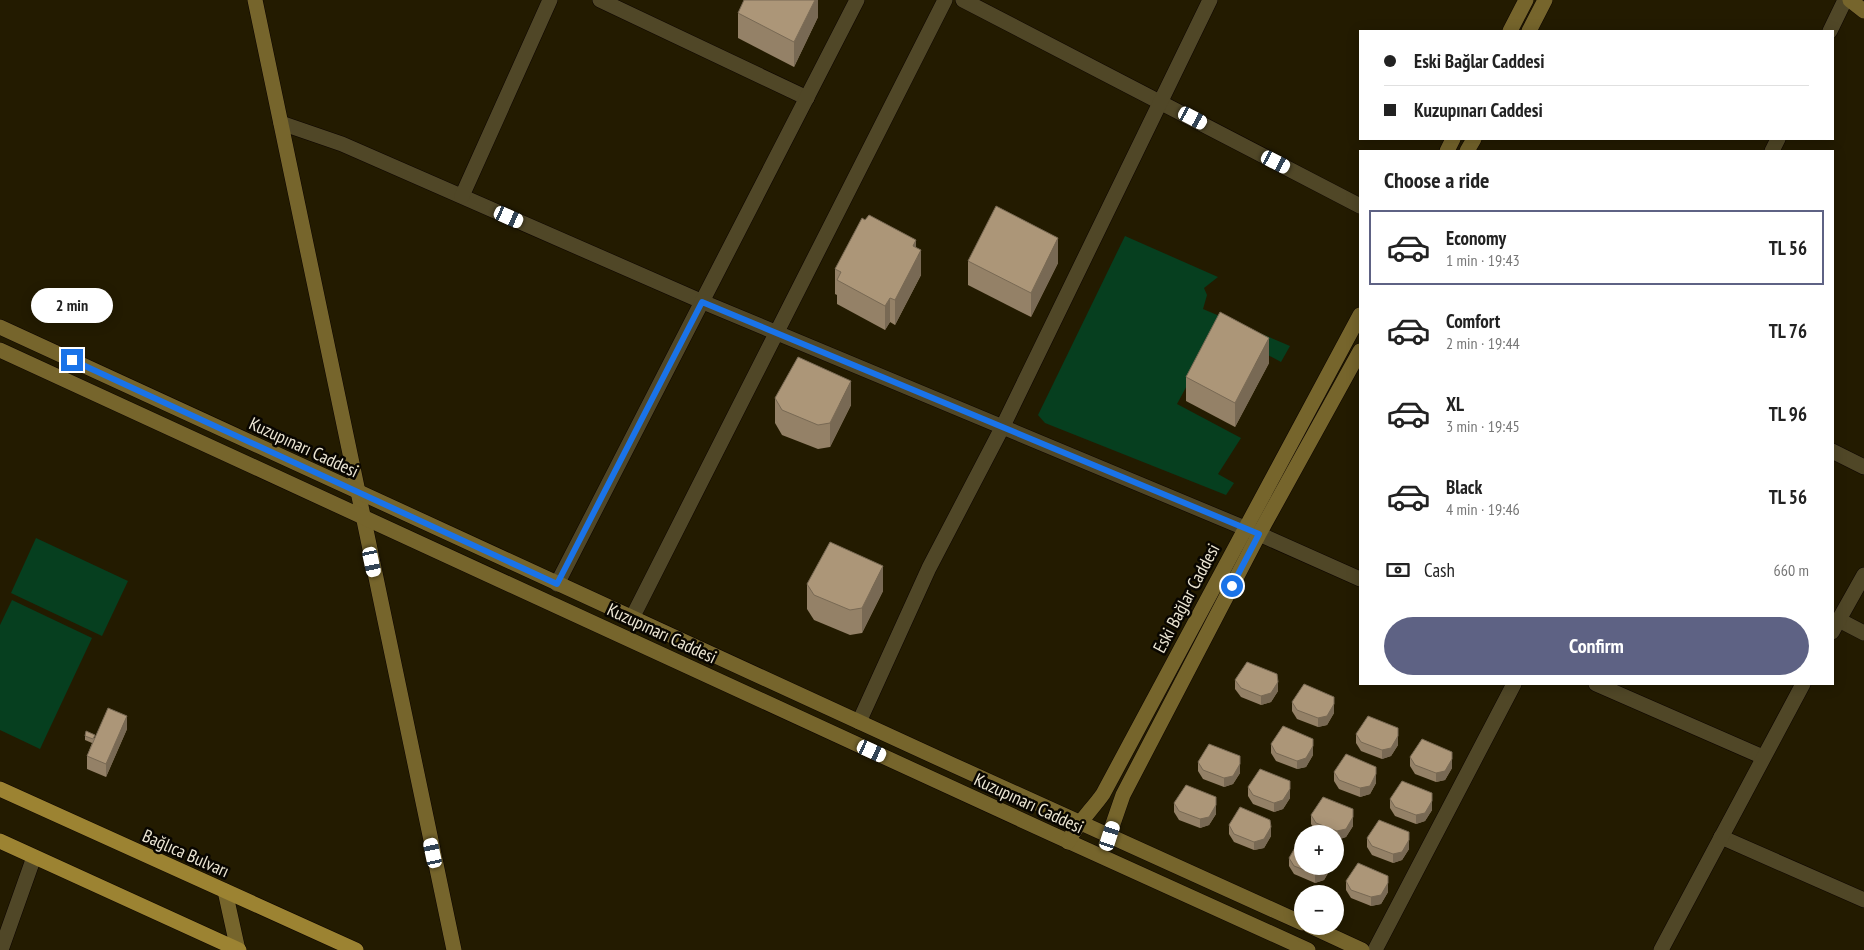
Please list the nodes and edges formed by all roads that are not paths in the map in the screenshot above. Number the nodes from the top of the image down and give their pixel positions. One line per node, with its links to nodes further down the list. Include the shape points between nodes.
1 (255, 0): 18 (street)
2 (550, 0): 19 (street)
3 (600, 0): 16 (street)
4 (857, 0): 16 (street)
5 (945, 0): 24 (street)
6 (963, 0): 17 (street)
7 (1210, 0): 17 (street)
8 (1526, 0): 13 (street)
9 (1545, 0): 14 (street)
10 (1845, 0): 15 (street)
11 (1850, 0): 12 (street)
12 (1864, 11)
13 (1511, 30)
14 (1530, 30)
15 (1830, 30)
16 (807, 98): 21 (street)
17 (1160, 101): 20 (street); 27 (street)
18 (280, 123): 19 (street, via 342,144); 30 (street)
19 (462, 196): 21 (street)
20 (1359, 205)
21 (702, 302): 24 (street); 36 (street)
22 (1359, 317): 32 (street, Eski Bağlar Caddesi)
23 (0, 326): 30 (street, Kuzupınarı Caddesi)
24 (779, 332): 27 (street); 37 (street)
25 (0, 350): 31 (street, Kuzupınarı Caddesi)
26 (1359, 353): 33 (street, Eski Bağlar Caddesi)
27 (1002, 428): 32 (street); 43 (street, via 929,568)
28 (1834, 452): 29 (street)
29 (1864, 468)
30 (358, 492): 31 (street); 36 (street, Kuzupınarı Caddesi)
31 (363, 517): 50 (street, Kuzupınarı Caddesi); 60 (street)
32 (1244, 528): 33 (street); 46 (street, Eski Bağlar Caddesi, via 1103,794)
33 (1259, 534): 35 (street); 47 (street, Eski Bağlar Caddesi, via 1124,796)
34 (1864, 575): 38 (street)
35 (1359, 579)
36 (557, 584): 37 (street, Kuzupınarı Caddesi)
37 (632, 618): 43 (street, Kuzupınarı Caddesi)
38 (1836, 626): 39 (street)
39 (1864, 632)
40 (1513, 685): 63 (street)
41 (1598, 685): 44 (street)
42 (1803, 685): 44 (street)
43 (859, 722): 46 (street, Kuzupınarı Caddesi)
44 (1762, 757): 48 (street)
45 (0, 789): 53 (main road, Bağlıca Bulvarı)
46 (1078, 822): 47 (street, Kuzupınarı Caddesi); 50 (street, Eski Bağlar Caddesi)
47 (1110, 836): 51 (street, Eski Bağlar Caddesi); 55 (street, Kuzupınarı Caddesi)
48 (1721, 837): 54 (street); 64 (street)
49 (0, 841): 52 (main road)
50 (1068, 842): 51 (street, Kuzupınarı Caddesi)
51 (1099, 856): 61 (street, Kuzupınarı Caddesi)
52 (34, 857): 57 (street); 58 (main road)
53 (225, 891): 58 (street); 59 (main road, Bağlıca Bulvarı)
54 (1864, 900)
55 (1294, 919)
56 (1330, 935): 62 (street)
57 (1, 950)
58 (238, 950)
59 (356, 950)
60 (454, 950)
61 (1308, 950)
62 (1362, 950)
63 (1375, 950)
64 (1661, 950)

